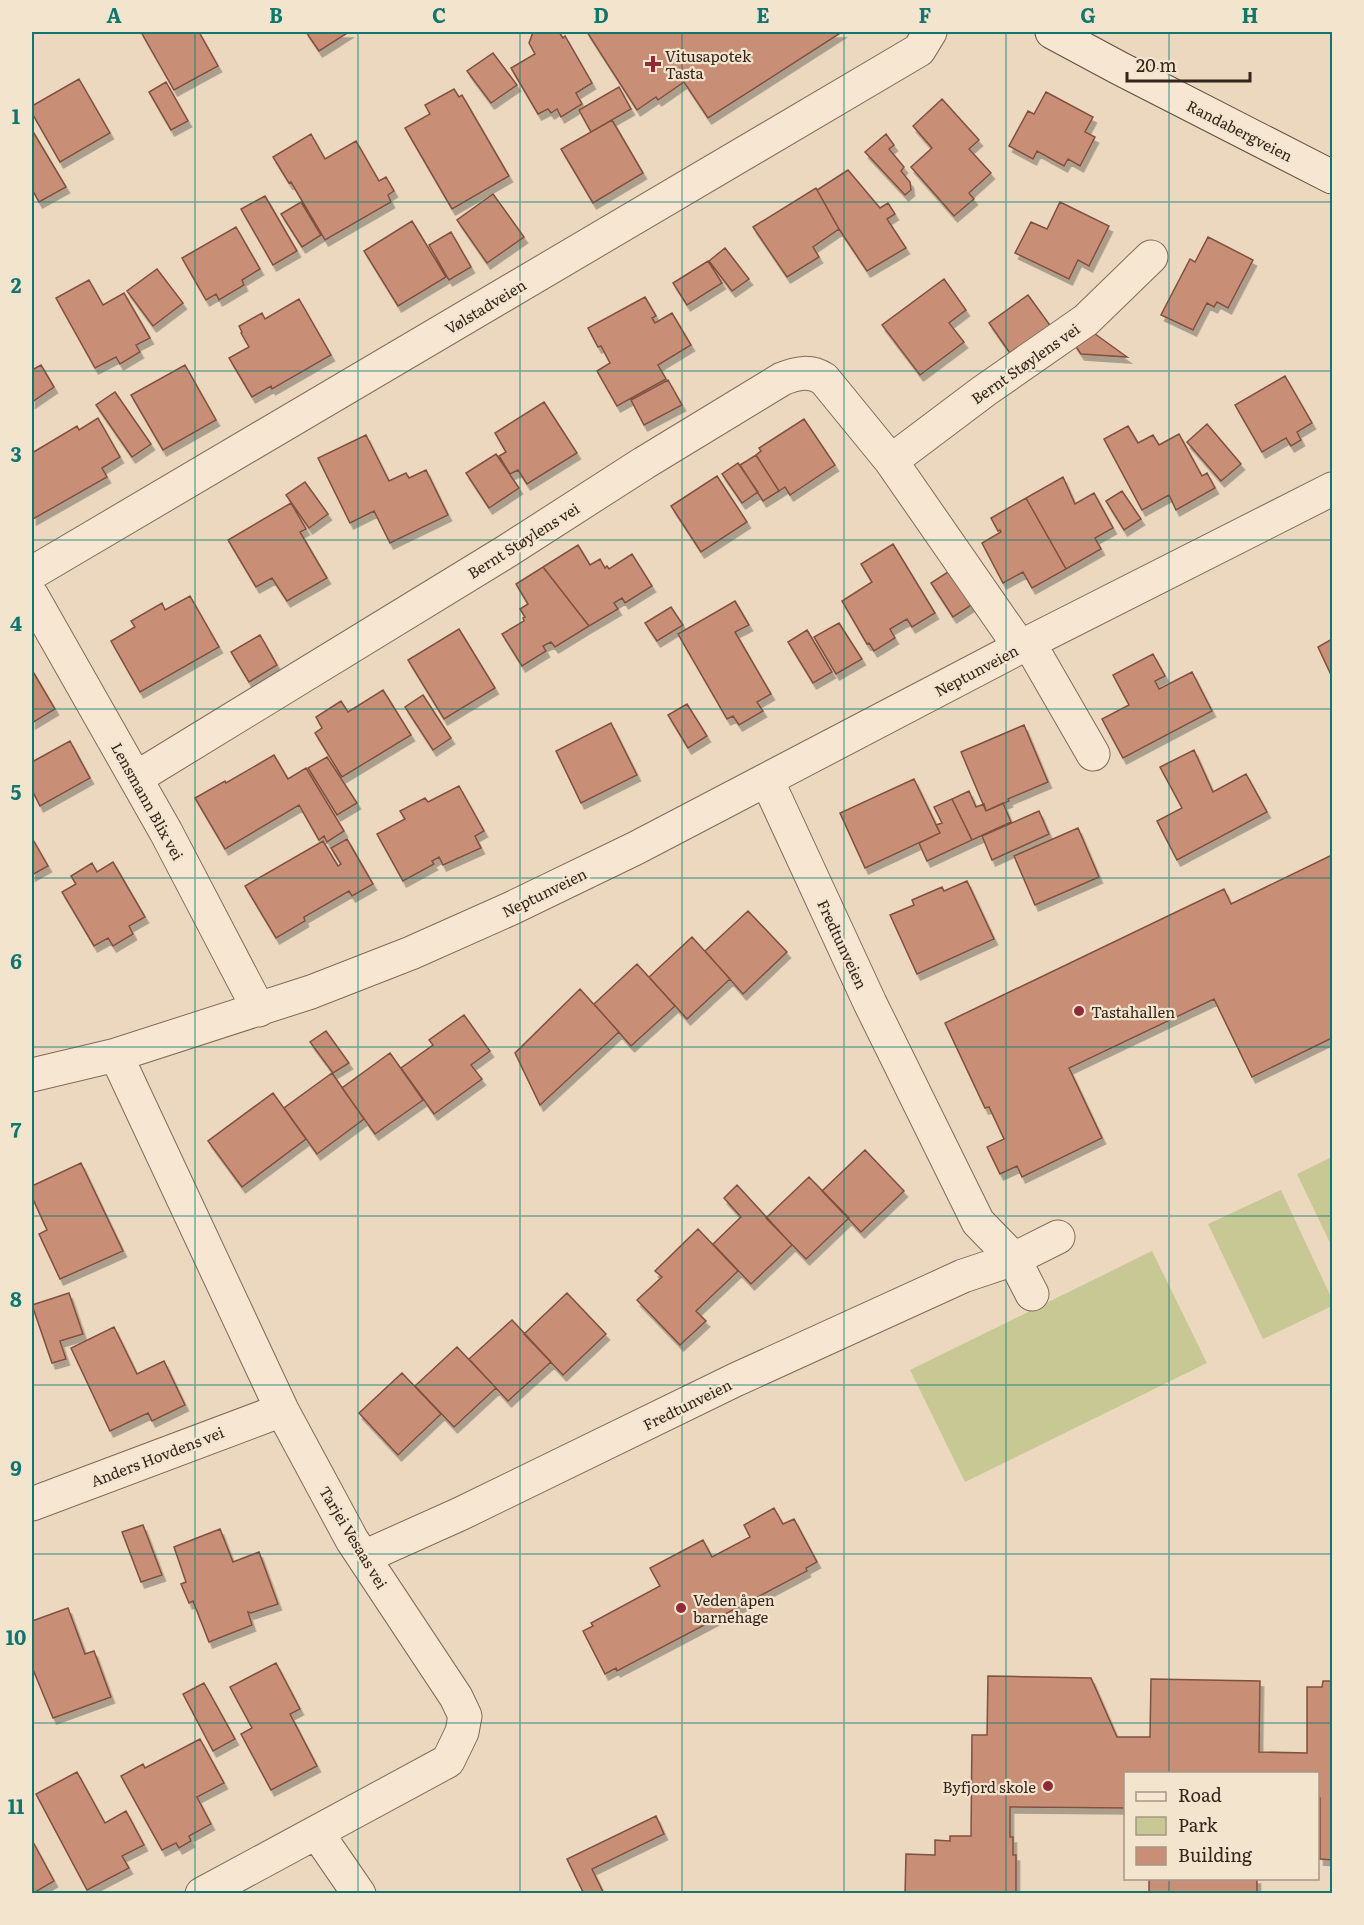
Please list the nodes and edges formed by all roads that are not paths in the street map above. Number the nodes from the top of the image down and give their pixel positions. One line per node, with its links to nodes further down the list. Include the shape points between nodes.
1 (930, 32): 7 (street, Vølstadveien, via 918,50)
2 (1052, 32): 3 (street, Randabergveien)
3 (1332, 177)
4 (1151, 257): 5 (street, Bernt Støylens vei, via 1086,320)
5 (891, 460): 9 (street, Bernt Støylens vei); 11 (street, Bernt Støylens vei, via 824,379 806,373 782,379)
6 (1332, 489): 9 (street, Neptunveien)
7 (32, 573)
8 (32, 596): 11 (street, Lensmann Blix vei)
9 (1024, 645): 10 (street, Neptunveien); 12 (street, Neptunveien)
10 (1093, 754)
11 (136, 778): 13 (street, Lensmann Blix vei)
12 (767, 780): 13 (street, Neptunveien, via 512,908 411,953); 17 (street, Fredtunveien, via 870,1003 978,1222)
13 (258, 1010): 14 (street, Neptunveien)
14 (116, 1055): 15 (street, Neptunveien); 19 (street, Tarjei Vesaas vei)
15 (32, 1074)
16 (1058, 1237): 17 (street, Fredtunveien)
17 (1014, 1259): 18 (street, Fredtunveien); 21 (street, Fredtunveien, via 963,1276 746,1375)
18 (1032, 1294)
19 (282, 1410): 20 (street, Anders Hovdens vei); 21 (street, Tarjei Vesaas vei)
20 (32, 1504)
21 (364, 1557): 22 (street, Tarjei Vesaas vei, via 465,1716 448,1761)
22 (317, 1833): 23 (street, Tarjei Vesaas vei); 24 (street)
23 (202, 1893)
24 (359, 1893)

